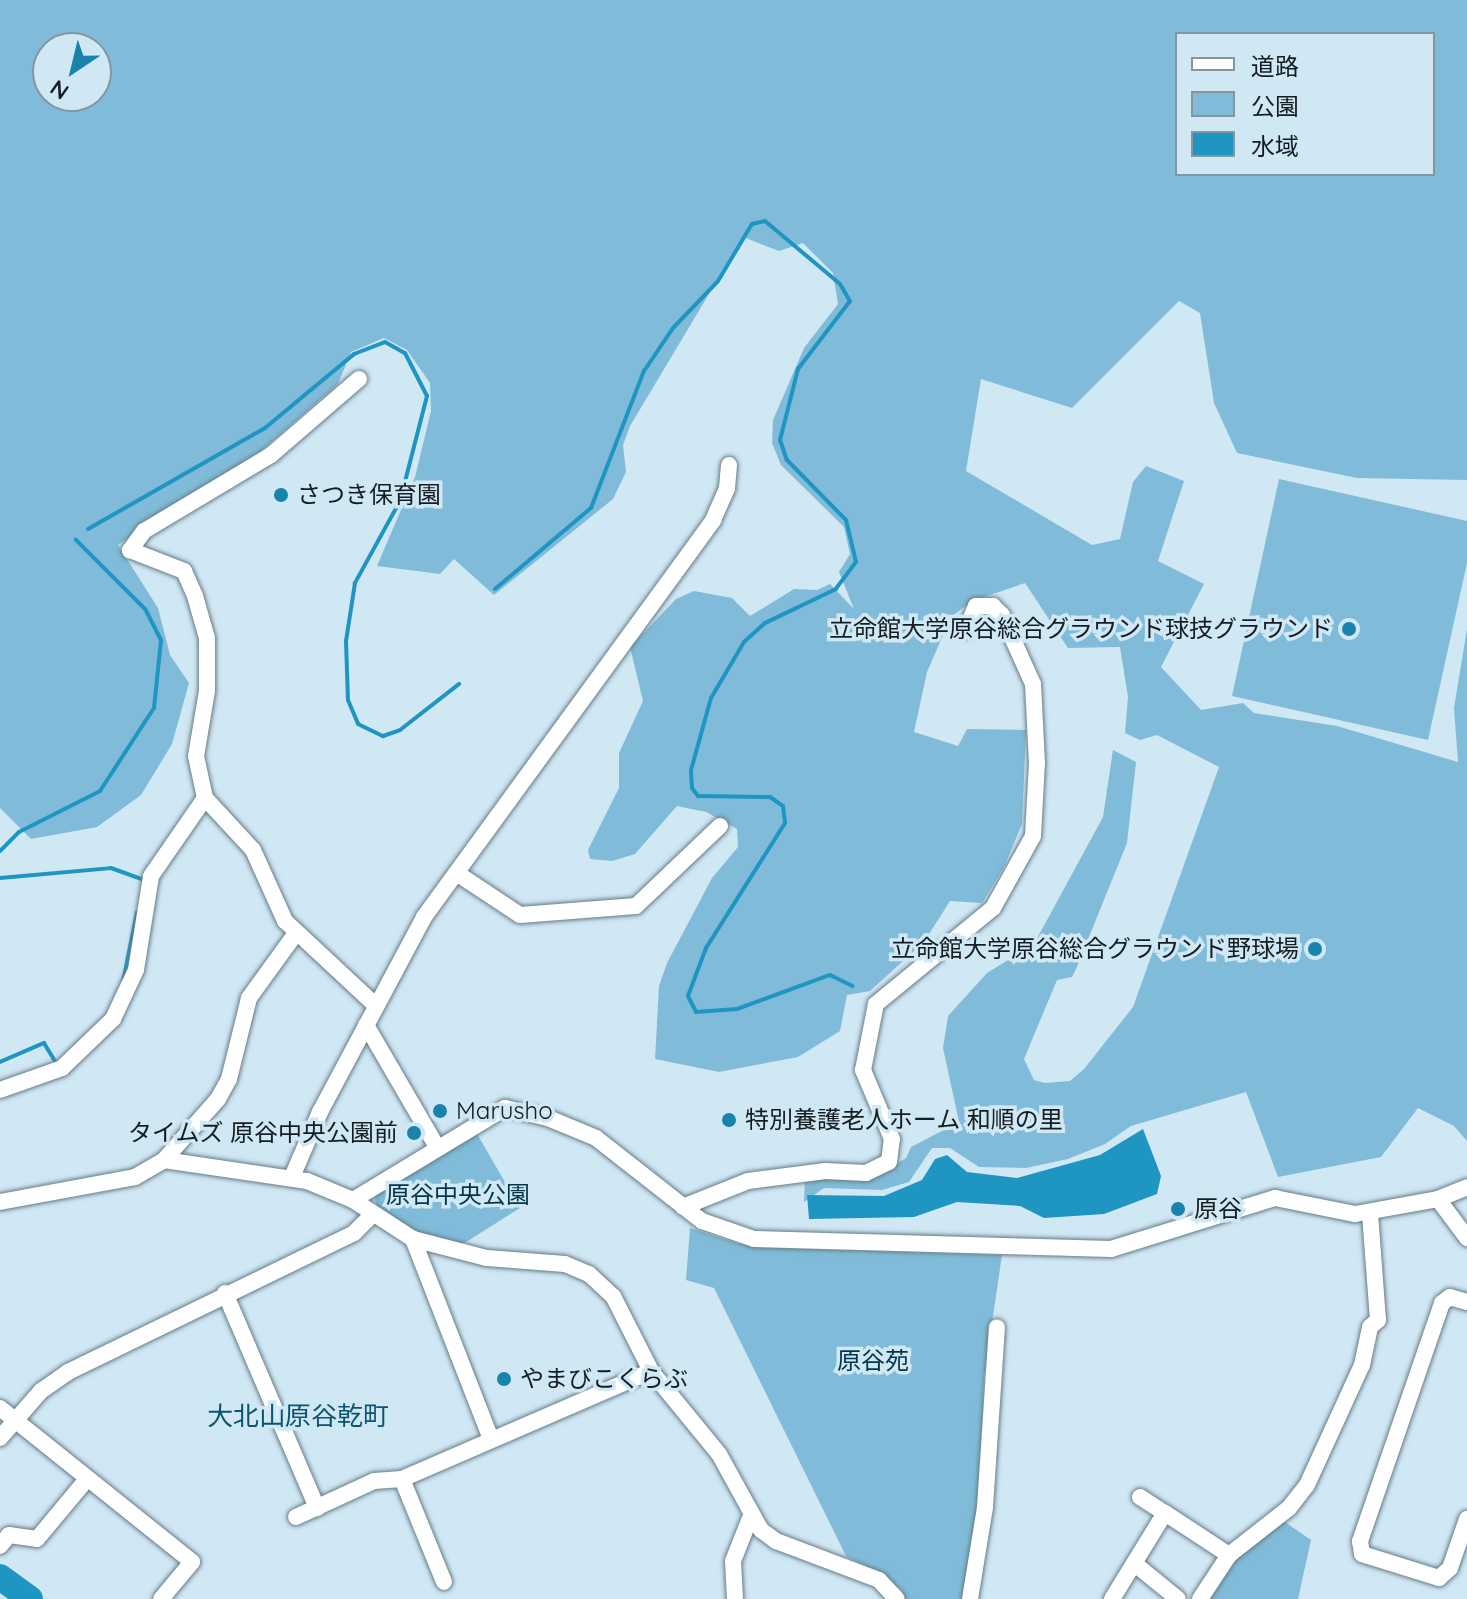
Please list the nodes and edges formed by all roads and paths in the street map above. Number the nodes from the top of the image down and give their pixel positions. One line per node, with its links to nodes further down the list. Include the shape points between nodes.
1 (359, 379): 4 (street, via 271,455 144,531 130,550 184,571 195,596 207,638 207,691 196,756)
2 (729, 465): 6 (street, via 727,488 713,520)
3 (966, 630): 18 (street, via 976,606 993,606 1033,684 1033,836 993,908 876,1004 863,1070 892,1139 889,1162 866,1173 825,1171 748,1181)
4 (205, 798): 7 (street, via 253,850 277,908); 10 (street, via 151,876 136,970 113,1019 62,1068)
5 (720, 826): 6 (street, via 636,906 520,915)
6 (458, 874): 8 (street, via 424,917)
7 (296, 933): 8 (street, via 333,961); 12 (street, via 249,998 229,1079 218,1099)
8 (376, 1006): 9 (street)
9 (366, 1025): 11 (street); 13 (street)
10 (0, 1090)
11 (437, 1147): 16 (street); 18 (street, via 505,1108 531,1113 596,1138)
12 (164, 1160): 13 (street); 17 (street, via 135,1177)
13 (292, 1177): 16 (street)
14 (1467, 1187): 15 (street)
15 (1438, 1199): 19 (street); 21 (street)
16 (353, 1200): 20 (street)
17 (0, 1202)
18 (683, 1207): 19 (street, via 712,1227 754,1239 1070,1251 1111,1249 1275,1198)
19 (1370, 1213): 40 (street, via 1378,1320 1370,1327 1362,1365 1307,1485 1289,1508)
20 (372, 1215): 22 (street); 23 (street, via 354,1233)
21 (1467, 1238)
22 (413, 1239): 26 (street, via 487,1258 565,1264 589,1274 613,1296); 30 (street)
23 (225, 1293): 28 (street, via 68,1372 41,1391); 34 (street)
24 (1467, 1302): 38 (street, via 1450,1297 1442,1303 1360,1541 1362,1554 1439,1578 1450,1568)
25 (997, 1327): 46 (street, via 985,1507)
26 (651, 1371): 30 (street); 37 (street, via 719,1454)
27 (0, 1408): 28 (street)
28 (15, 1420): 29 (street); 31 (street)
29 (0, 1438)
30 (491, 1439): 32 (street)
31 (87, 1479): 39 (street, via 37,1539 9,1535); 43 (street, via 192,1562)
32 (402, 1479): 34 (street, via 374,1481); 42 (street)
33 (1140, 1497): 35 (street)
34 (317, 1508): 36 (street)
35 (1165, 1513): 40 (street); 41 (street)
36 (296, 1517)
37 (750, 1518): 44 (street, via 733,1561); 45 (street, via 776,1541 879,1580)
38 (1467, 1519)
39 (0, 1546)
40 (1229, 1555): 49 (street)
41 (1135, 1564): 47 (street); 48 (street)
42 (444, 1582)
43 (161, 1599)
44 (735, 1599)
45 (897, 1599)
46 (970, 1599)
47 (1112, 1599)
48 (1178, 1599)
49 (1200, 1599)

